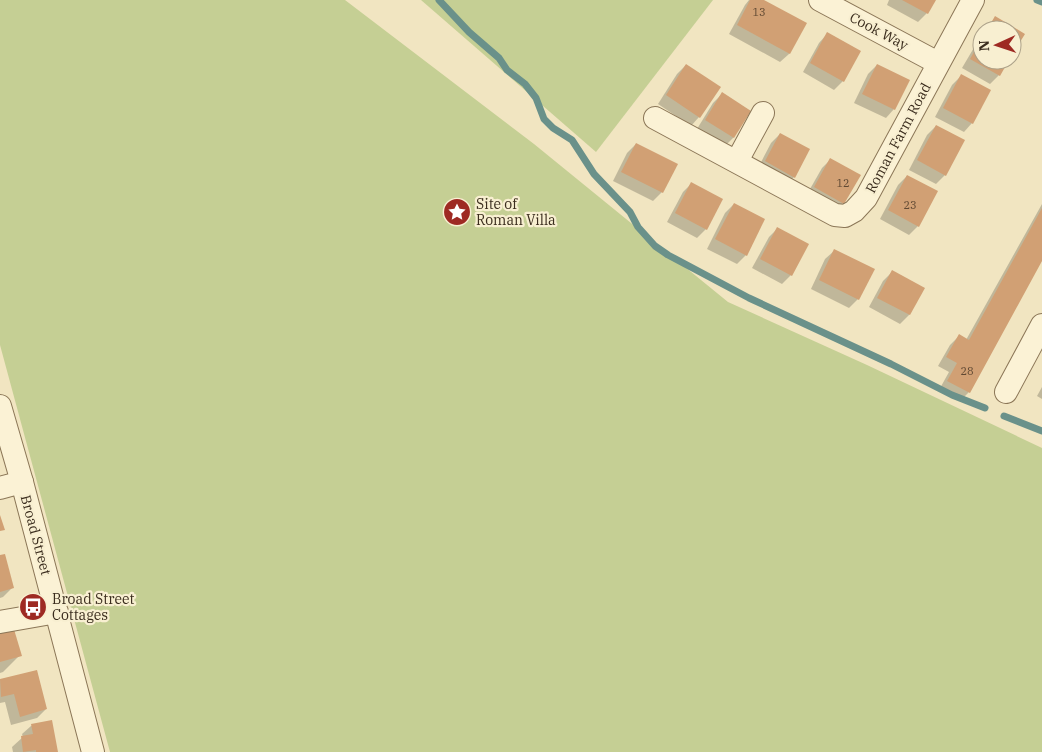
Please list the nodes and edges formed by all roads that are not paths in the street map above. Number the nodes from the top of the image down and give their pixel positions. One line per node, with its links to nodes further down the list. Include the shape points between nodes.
1 (820, 0): 3 (street, Cook Way)
2 (973, 0): 3 (street, Roman Farm Road)
3 (938, 63): 6 (street, Roman Farm Road, via 866,198 846,216 835,215 817,206)
4 (763, 113): 6 (street)
5 (655, 118): 6 (street, Roman Farm Road)
6 (737, 161)
7 (1042, 325): 8 (street)
8 (1006, 392)
9 (0, 406): 10 (street, Broad Street)
10 (22, 482): 11 (street); 12 (street, Broad Street)
11 (0, 488)
12 (57, 612): 13 (street); 14 (street, Broad Street)
13 (0, 622)
14 (93, 752)

